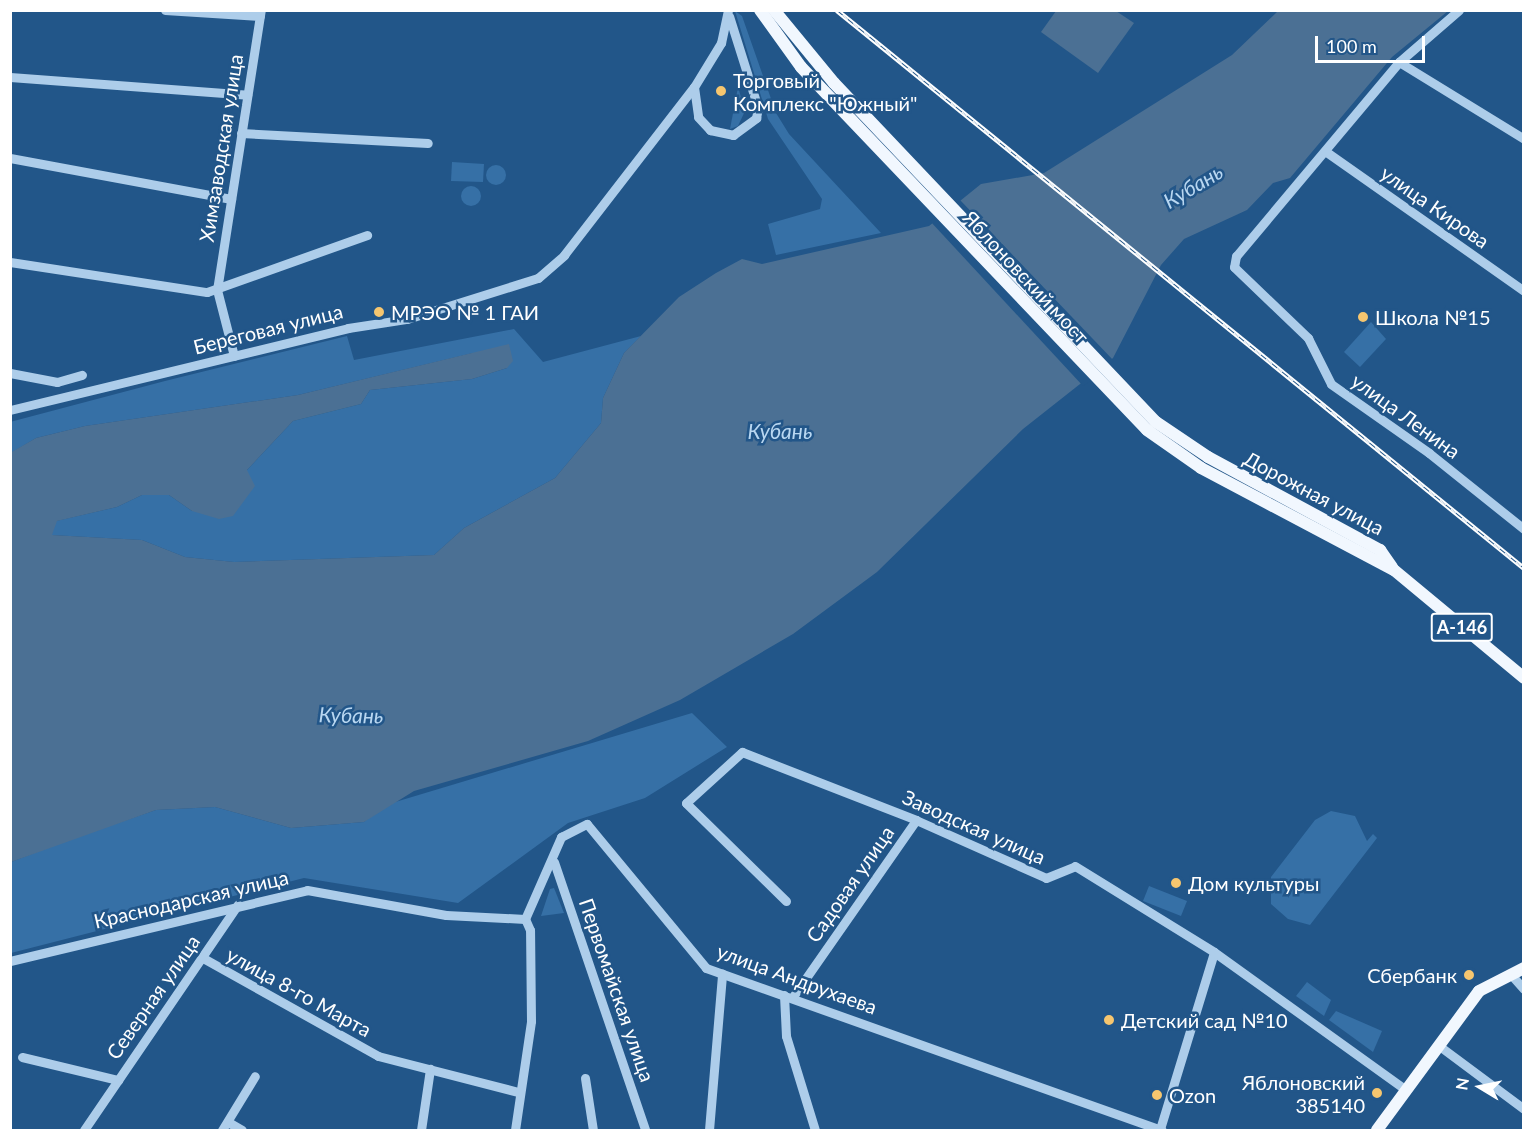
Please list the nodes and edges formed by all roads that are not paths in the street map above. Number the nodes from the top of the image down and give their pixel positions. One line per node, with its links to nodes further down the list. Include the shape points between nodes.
1 (165, 10): 6 (street)
2 (760, 10): 13 (main road)
3 (774, 10): 13 (main road)
4 (1459, 10): 9 (street)
5 (728, 11): 7 (street, Береговая улица); 8 (street, Береговая улица)
6 (260, 14): 12 (street, Химзаводская улица)
7 (738, 48): 8 (street); 11 (street, Береговая улица, via 758,108 751,124 733,135 710,130 698,117)
8 (717, 49): 11 (street, Береговая улица)
9 (1399, 62): 15 (street); 17 (street)
10 (10, 77): 12 (street)
11 (694, 87): 24 (street, Береговая улица, via 564,255 538,278 407,319)
12 (247, 95): 14 (street, Химзаводская улица)
13 (839, 98): 28 (main road, Яблоновский мост, via 1156,422)
14 (241, 134): 16 (street); 19 (street, Химзаводская улица)
15 (1524, 139)
16 (428, 143)
17 (1325, 151): 23 (street, улица Кирова); 29 (street, улица Ленина, via 1236,256 1234,267 1308,338 1331,384 1372,418 1429,453)
18 (10, 158): 19 (street)
19 (231, 199): 22 (street, Химзаводская улица)
20 (367, 235): 22 (street)
21 (10, 262): 22 (street)
22 (217, 290): 24 (street, Химзаводская улица)
23 (1524, 291)
24 (234, 356): 27 (street, Береговая улица)
25 (10, 373): 26 (street, via 57,382)
26 (82, 375)
27 (10, 410)
28 (1205, 463): 30 (main road, Дорожная улица / А-146, via 1380,550 1394,570)
29 (1524, 529)
30 (1524, 678)
31 (916, 820): 33 (street, Заводская улица, via 738,754 686,803); 36 (street, Заводская улица, via 1046,878 1075,866); 43 (street, Садовая улица)
32 (554, 862): 35 (street, улица Андрухаева); 40 (street, улица Андрухаева, via 561,837 587,824 706,968); 61 (street, Первомайская улица)
33 (786, 901)
34 (238, 904): 35 (street, Краснодарская улица, via 329,890 446,915); 37 (street, Северная улица); 38 (street, Краснодарская улица)
35 (525, 919): 51 (street, via 530,930 531,1021)
36 (1214, 951): 50 (street, Заводская улица); 54 (street)
37 (203, 958): 46 (street, улица 8-го Марта, via 378,1056); 49 (street, Северная улица)
38 (10, 961)
39 (1524, 968): 41 (main road)
40 (722, 974): 43 (street, улица Андрухаева); 62 (street)
41 (1514, 978): 42 (street); 44 (main road, via 1479,991)
42 (1524, 989)
43 (788, 997): 54 (street, улица Андрухаева); 63 (street, via 786,1036)
44 (1438, 1045): 50 (main road); 52 (street)
45 (22, 1058): 49 (street, Северная улица)
46 (430, 1069): 51 (street, улица 8-го Марта); 58 (street)
47 (255, 1076): 53 (street)
48 (585, 1078): 60 (street)
49 (118, 1080): 55 (street, Северная улица)
50 (1405, 1089): 64 (main road)
51 (518, 1092): 59 (street)
52 (1524, 1109)
53 (228, 1122): 56 (street); 57 (street)
54 (1161, 1130)
55 (84, 1131)
56 (222, 1131)
57 (242, 1131)
58 (421, 1131)
59 (515, 1131)
60 (593, 1131)
61 (645, 1131)
62 (709, 1131)
63 (814, 1131)
64 (1377, 1131)

